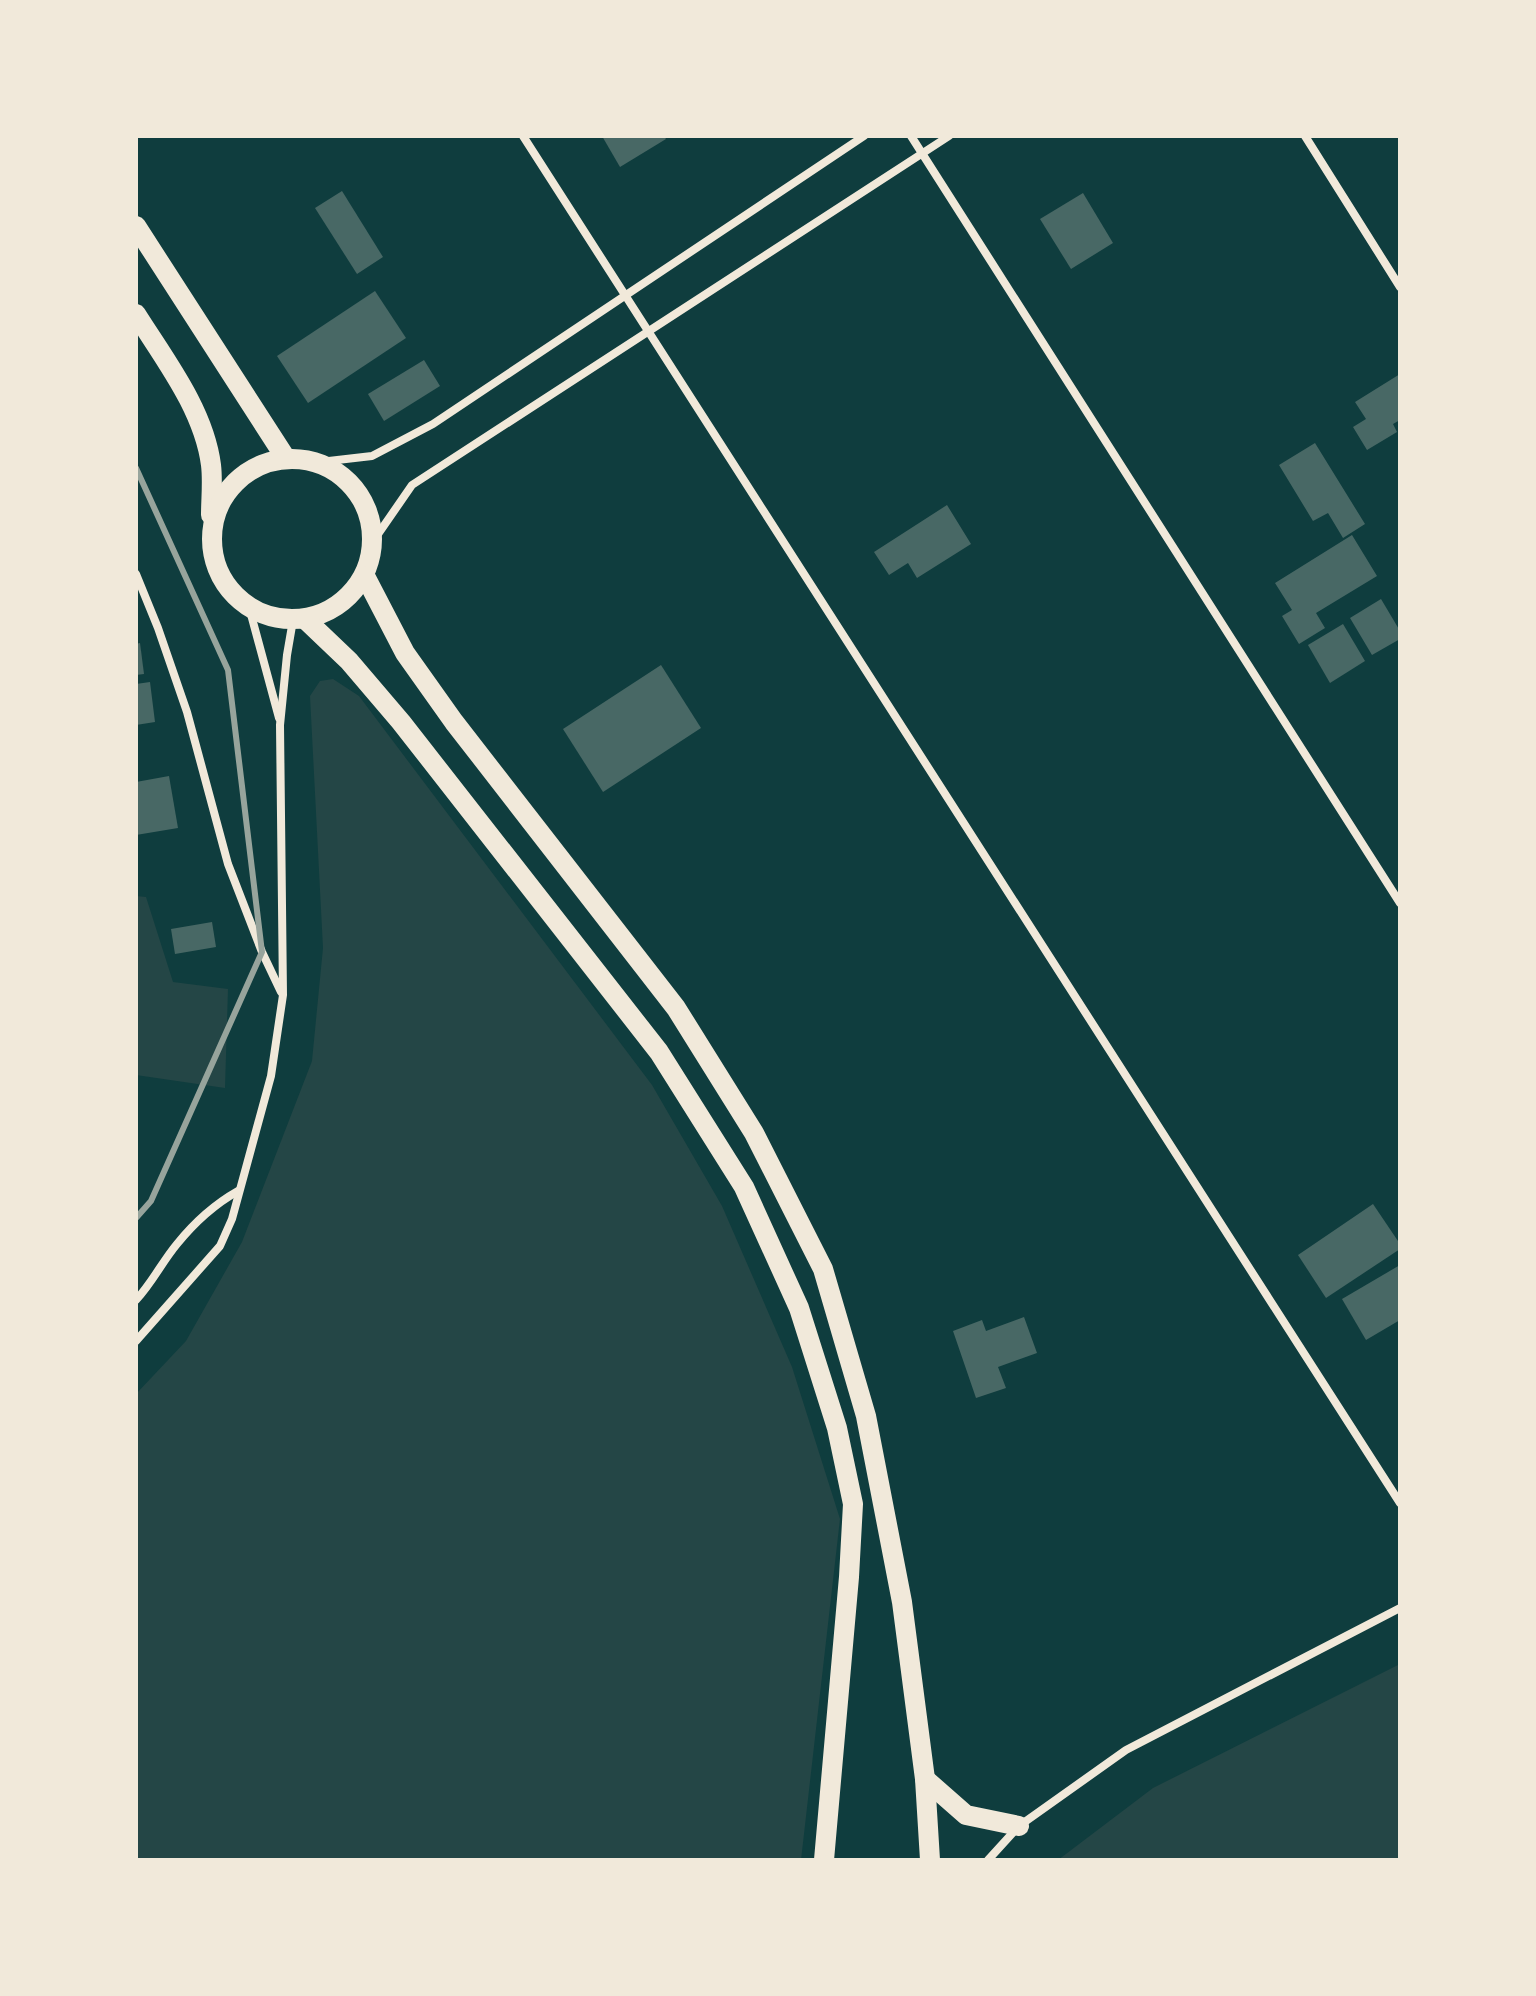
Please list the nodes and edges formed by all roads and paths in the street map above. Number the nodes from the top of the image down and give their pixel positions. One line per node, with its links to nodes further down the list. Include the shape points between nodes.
1 (523, 136): 9 (street)
2 (864, 136): 9 (street)
3 (911, 136): 6 (street)
4 (949, 136): 6 (street)
5 (1305, 136): 8 (street)
6 (923, 152): 11 (street); 21 (street)
7 (136, 226): 12 (main road)
8 (1400, 287)
9 (624, 295): 11 (street); 13 (street, via 421,430 372,456)
10 (136, 314): 14 (main road, via 197,417 211,465)
11 (648, 332): 15 (street, via 412,485); 26 (street)
12 (285, 457): 13 (main road); 14 (main road, via 249,469 223,495)
13 (320, 462): 15 (main road, via 359,492)
14 (211, 531): 18 (main road, via 215,568)
15 (374, 540): 17 (main road)
16 (136, 574): 22 (street, via 187,712 228,864)
17 (365, 576): 19 (main road, via 341,605); 28 (main road, via 405,653 454,722 676,1008 754,1133 823,1269 866,1416 902,1602)
18 (249, 607): 19 (main road, via 269,618); 20 (street)
19 (300, 620): 20 (street, via 287,655); 30 (main road, via 349,661 401,722 659,1052 744,1187 799,1308 837,1428 853,1504)
20 (280, 725): 22 (street)
21 (1400, 903)
22 (283, 995): 23 (street, via 271,1076)
23 (238, 1191): 24 (street, via 177,1244); 25 (street, via 220,1246)
24 (136, 1300)
25 (136, 1341)
26 (1400, 1503)
27 (1400, 1608): 29 (street, via 1126,1750)
28 (925, 1779): 29 (main road, via 966,1815); 31 (main road)
29 (1019, 1826): 32 (street)
30 (824, 1860)
31 (930, 1860)
32 (988, 1860)

